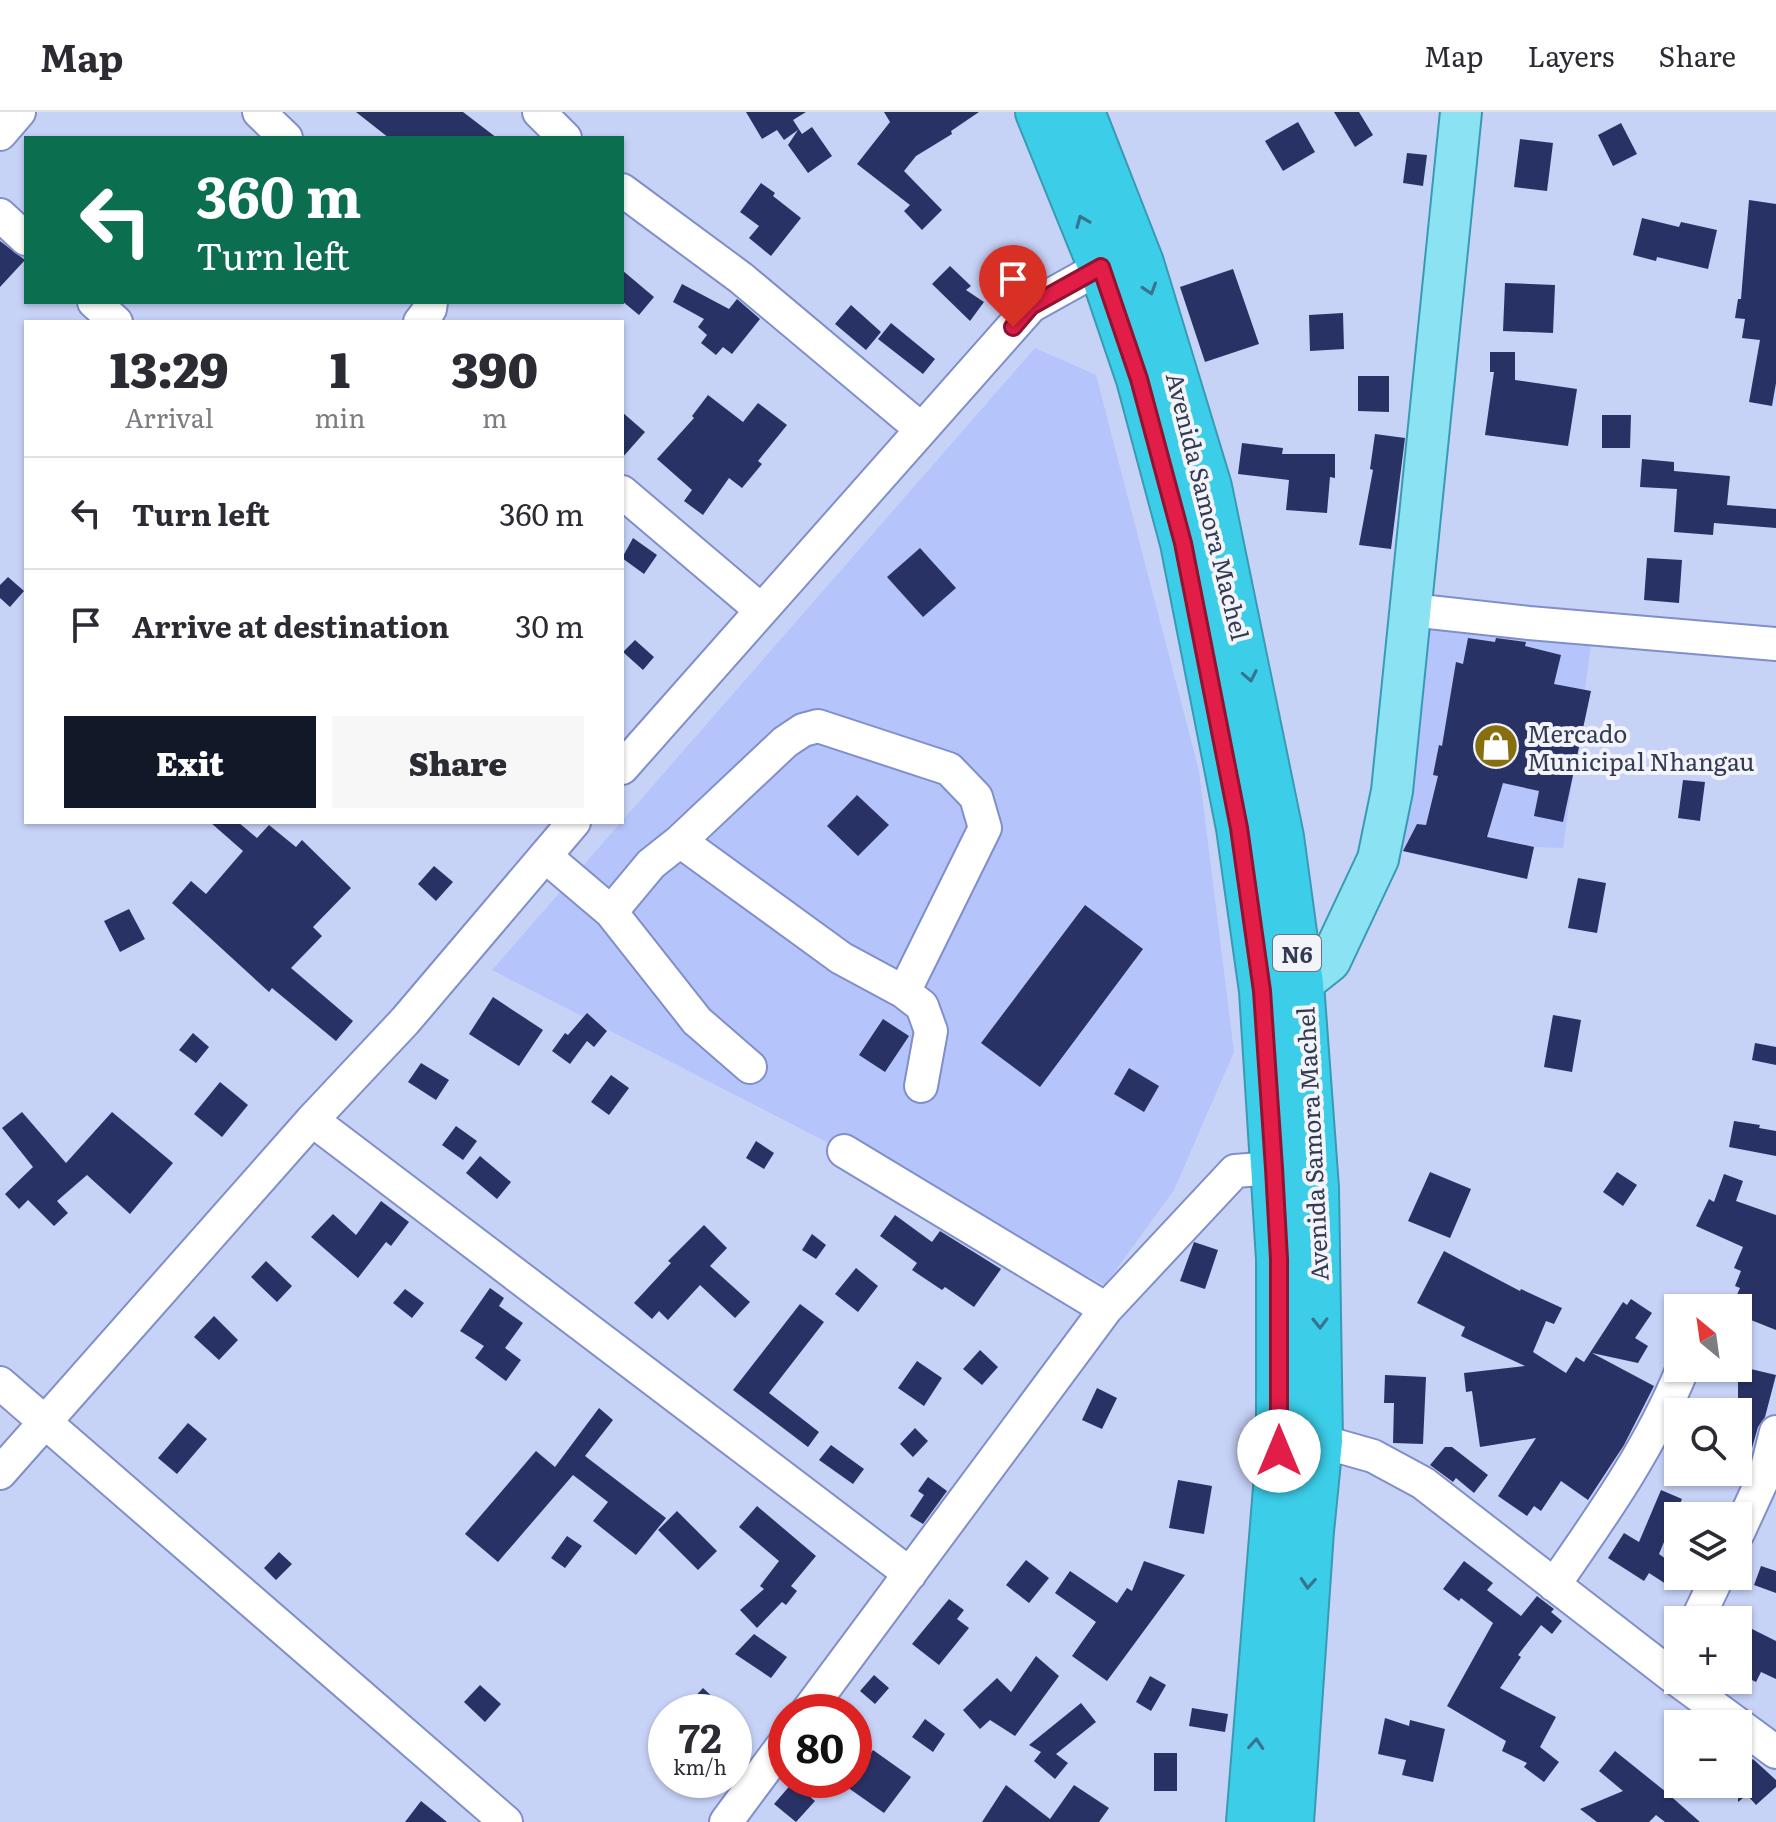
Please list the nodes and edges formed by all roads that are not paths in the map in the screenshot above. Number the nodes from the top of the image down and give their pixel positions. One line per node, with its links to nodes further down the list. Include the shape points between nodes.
1 (19, 112): 7 (street)
2 (259, 112): 8 (street)
3 (539, 112): 9 (street)
4 (1038, 112): 13 (highway, Avenida Samora Machel / N6, one-way to 4)
5 (1082, 112): 26 (highway, Avenida Samora Machel / N6, one-way to 26, via 1141,263 1209,487 1281,837)
6 (1461, 112): 19 (main road)
7 (0, 133)
8 (284, 136)
9 (563, 136)
10 (624, 191): 16 (street, via 741,278)
11 (0, 215): 12 (street)
12 (24, 237)
13 (1101, 267): 16 (street, via 1031,306); 32 (highway, Avenida Samora Machel / N6, via 1139,379 1183,543 1239,828 1262,991)
14 (96, 304): 15 (street)
15 (114, 320)
16 (921, 429): 18 (street)
17 (624, 494): 18 (street)
18 (761, 610): 21 (street)
19 (1411, 610): 20 (street); 26 (main road, via 1392,791 1378,859 1330,961)
20 (1776, 644)
21 (624, 762)
22 (572, 824): 24 (street)
23 (680, 841): 25 (street, via 651,864); 27 (street, via 841,958); 27 (street, via 803,730 818,726 949,769 976,797 985,828)
24 (545, 856): 25 (street); 30 (street, via 405,1021)
25 (611, 912): 28 (street, via 697,1021)
26 (1301, 984): 38 (highway, Avenida Samora Machel / N6, one-way to 38, via 1316,1188)
27 (904, 992): 29 (street, via 922,1006 931,1031)
28 (750, 1067)
29 (921, 1086)
30 (312, 1120): 36 (street); 41 (street)
31 (844, 1151): 33 (street)
32 (1274, 1168): 33 (street, via 1235,1171); 50 (highway, Avenida Samora Machel / N6, one-way to 32, via 1279,1451)
33 (1106, 1309): 41 (street)
34 (1677, 1382): 42 (street, via 1615,1497)
35 (0, 1383): 36 (street)
36 (45, 1422): 39 (street); 48 (street)
37 (1776, 1432): 40 (street)
38 (1320, 1441): 42 (street, via 1373,1456 1423,1483); 51 (highway, Avenida Samora Machel / N6, one-way to 51)
39 (0, 1473)
40 (1752, 1502)
41 (910, 1574): 44 (street)
42 (1554, 1585): 43 (street)
43 (1664, 1661)
44 (820, 1694)
45 (1706, 1694): 46 (street)
46 (1776, 1752)
47 (768, 1765): 49 (street)
48 (506, 1822)
49 (726, 1822)
50 (1249, 1822)
51 (1291, 1822)

